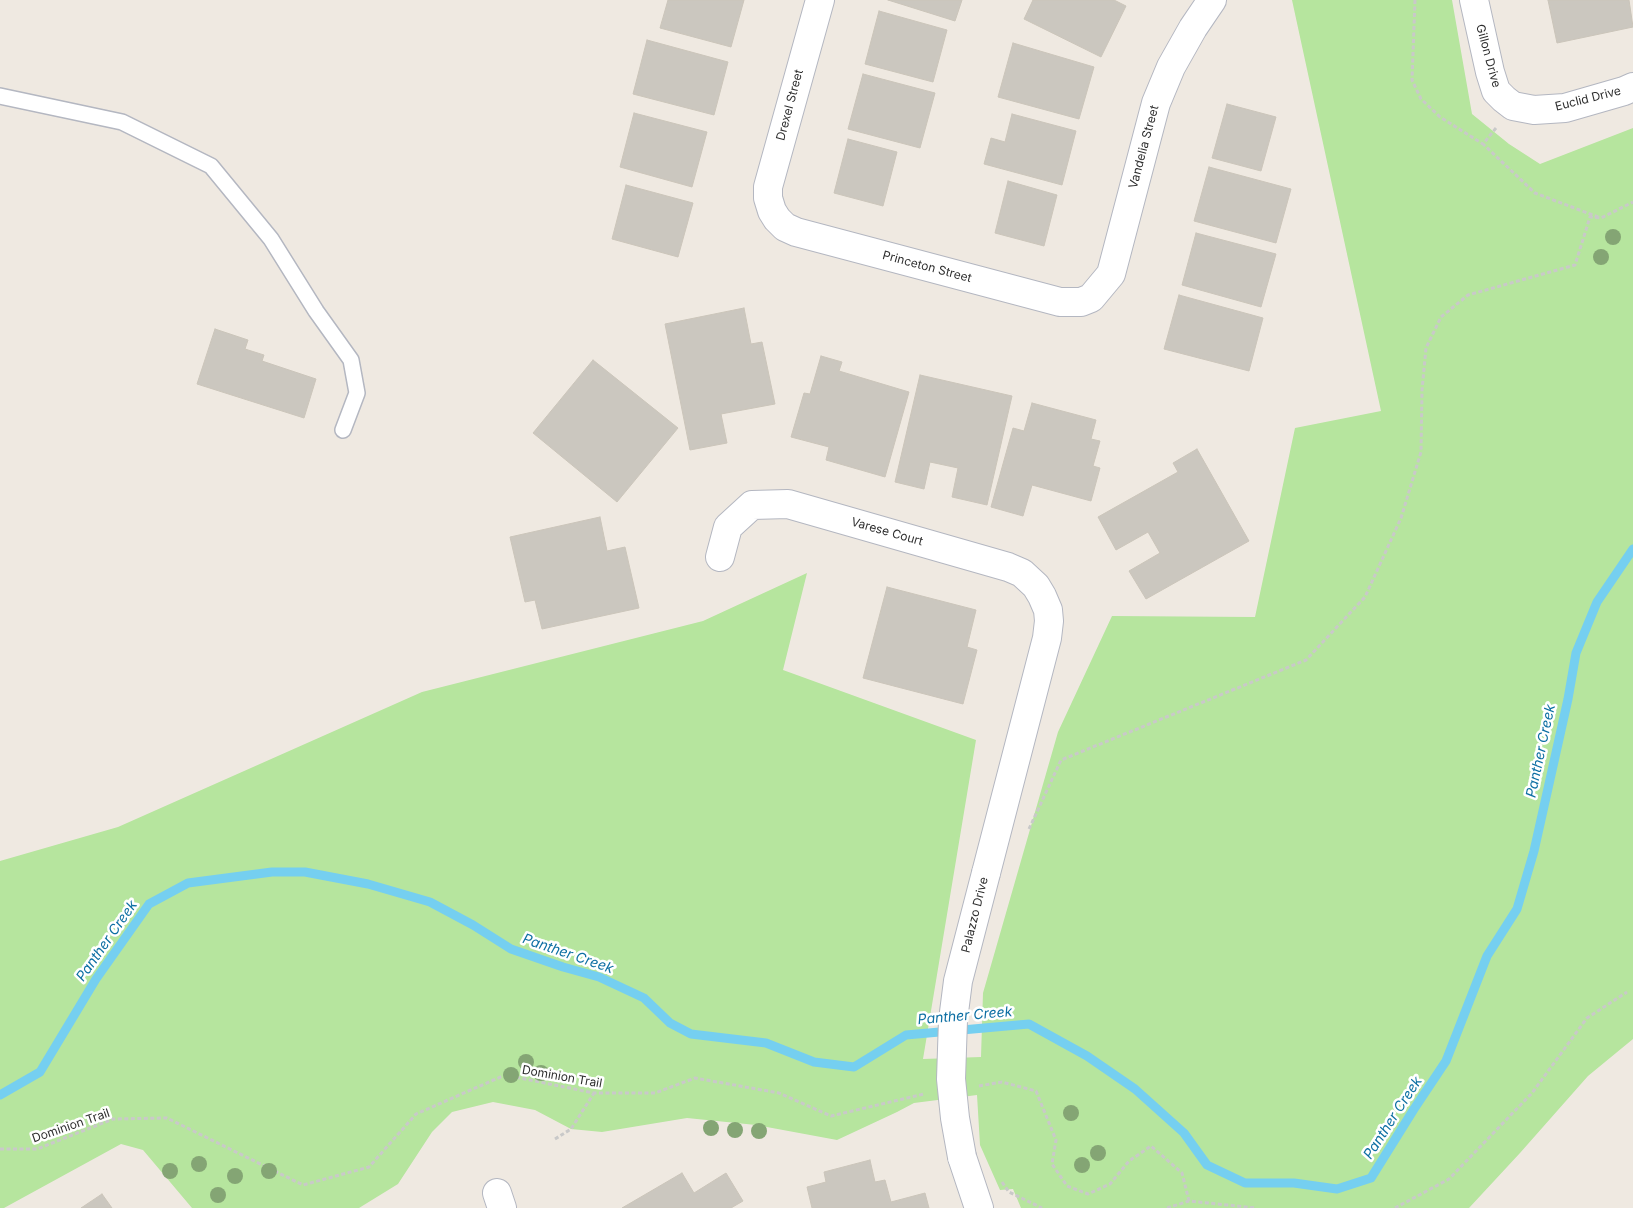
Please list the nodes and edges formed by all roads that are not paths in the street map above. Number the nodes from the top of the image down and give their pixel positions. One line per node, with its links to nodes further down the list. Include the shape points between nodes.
1 (820, 0): 7 (street, Drexel Street, via 768,187)
2 (1212, 0): 8 (street, Vandelia Street, via 1171,67 1156,103 1111,274)
3 (1474, 0): 6 (street, Gillon Drive, via 1496,91)
4 (1633, 87): 6 (street, Euclid Drive, via 1565,108 1534,110)
5 (0, 96): 9 (lane, via 122,122 211,166 271,239 350,360 357,393)
6 (1513, 106)
7 (772, 211): 8 (street, Princeton Street, via 785,227 796,232 1060,302 1081,302)
8 (1091, 298)
9 (343, 430)
10 (720, 557): 11 (street, Varese Court, via 728,527 752,505 788,504 1016,570 1038,589 1048,610)
11 (1049, 625): 12 (street, Palazzo Drive, bridge, via 958,981 953,1020 950,1059 956,1128)
12 (979, 1208)

